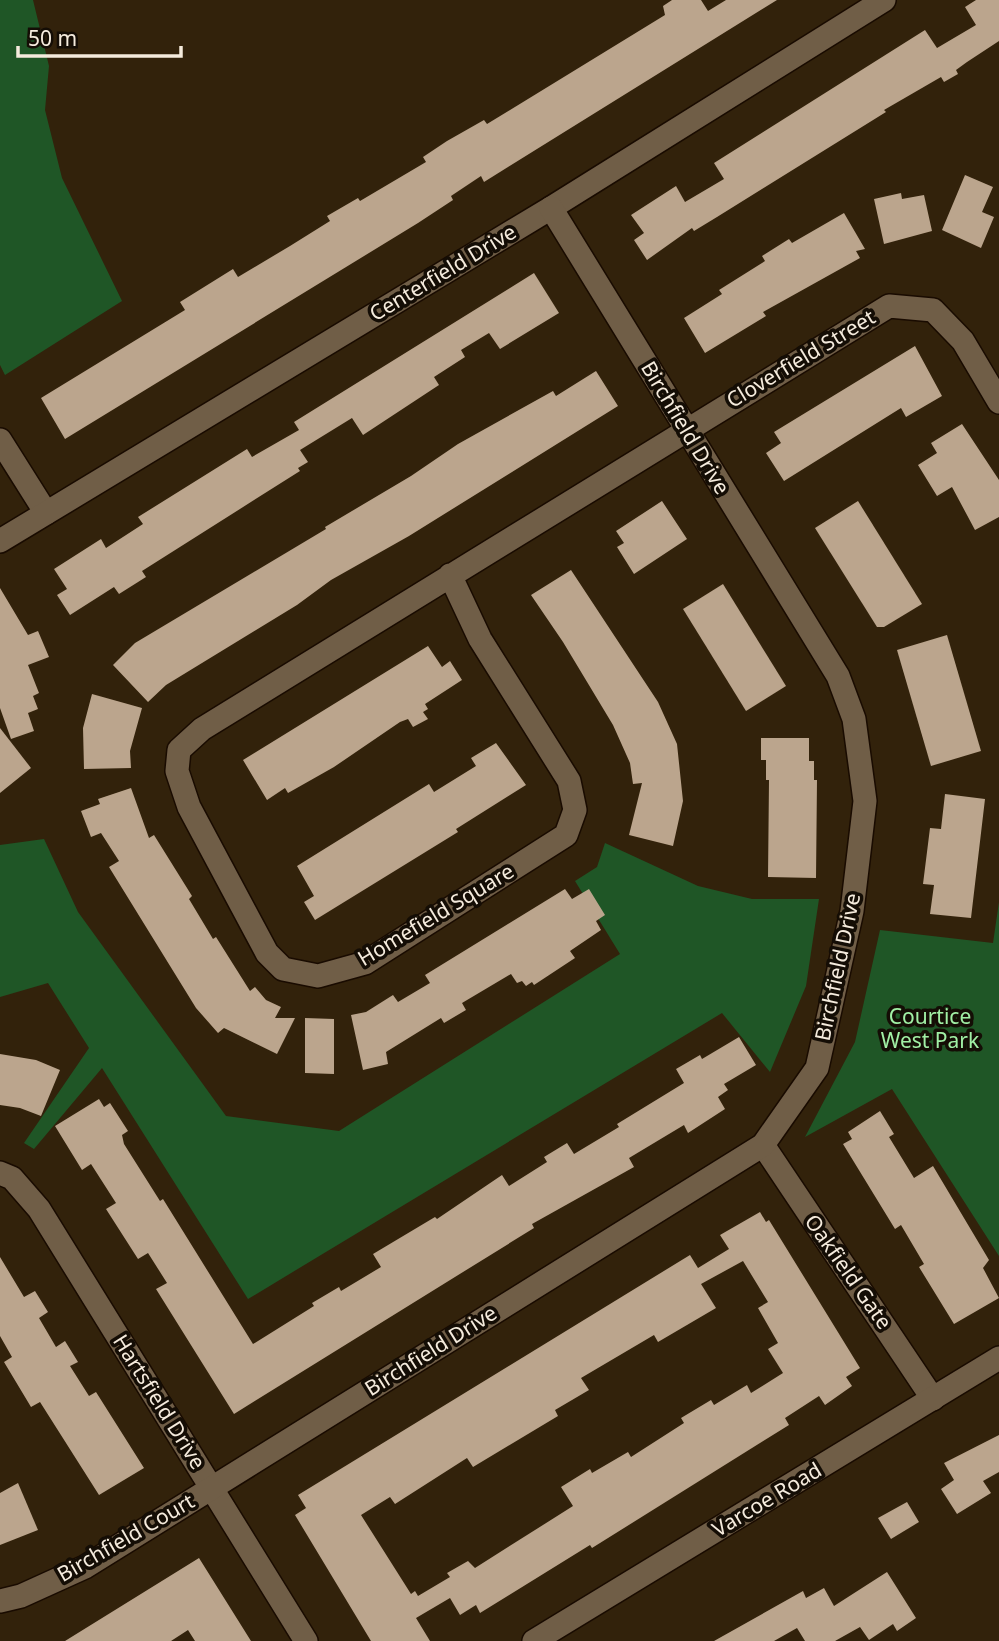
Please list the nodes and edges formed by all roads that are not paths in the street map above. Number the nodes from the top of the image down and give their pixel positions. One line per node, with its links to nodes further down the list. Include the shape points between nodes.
1 (884, 0): 2 (street, Centerfield Drive)
2 (551, 208): 4 (street, Birchfield Drive); 6 (street, Centerfield Drive)
3 (999, 402): 4 (street, Cloverfield Street, via 963,341 933,310 889,306)
4 (686, 429): 8 (street, Homefield Square); 9 (street, Birchfield Drive, via 838,676 854,719 865,801 852,911 817,1068)
5 (0, 440): 6 (street)
6 (46, 513): 7 (street, Centerfield Drive)
7 (0, 541)
8 (450, 575): 8 (street, Homefield Square, via 202,729 179,750 177,771 189,807 267,953 284,969 318,976 365,963 566,835 575,810 569,781 480,639)
9 (763, 1145): 12 (street, Oakfield Gate); 13 (street, Birchfield Drive)
10 (0, 1173): 13 (street, Hartsfield Drive, via 12,1178 39,1209)
11 (999, 1358): 12 (street, Varcoe Road)
12 (933, 1399): 16 (street, Varcoe Road)
13 (212, 1487): 14 (street, Birchfield Court, via 85,1567); 15 (street, Hartsfield Drive)
14 (0, 1601)
15 (306, 1641)
16 (534, 1641)

